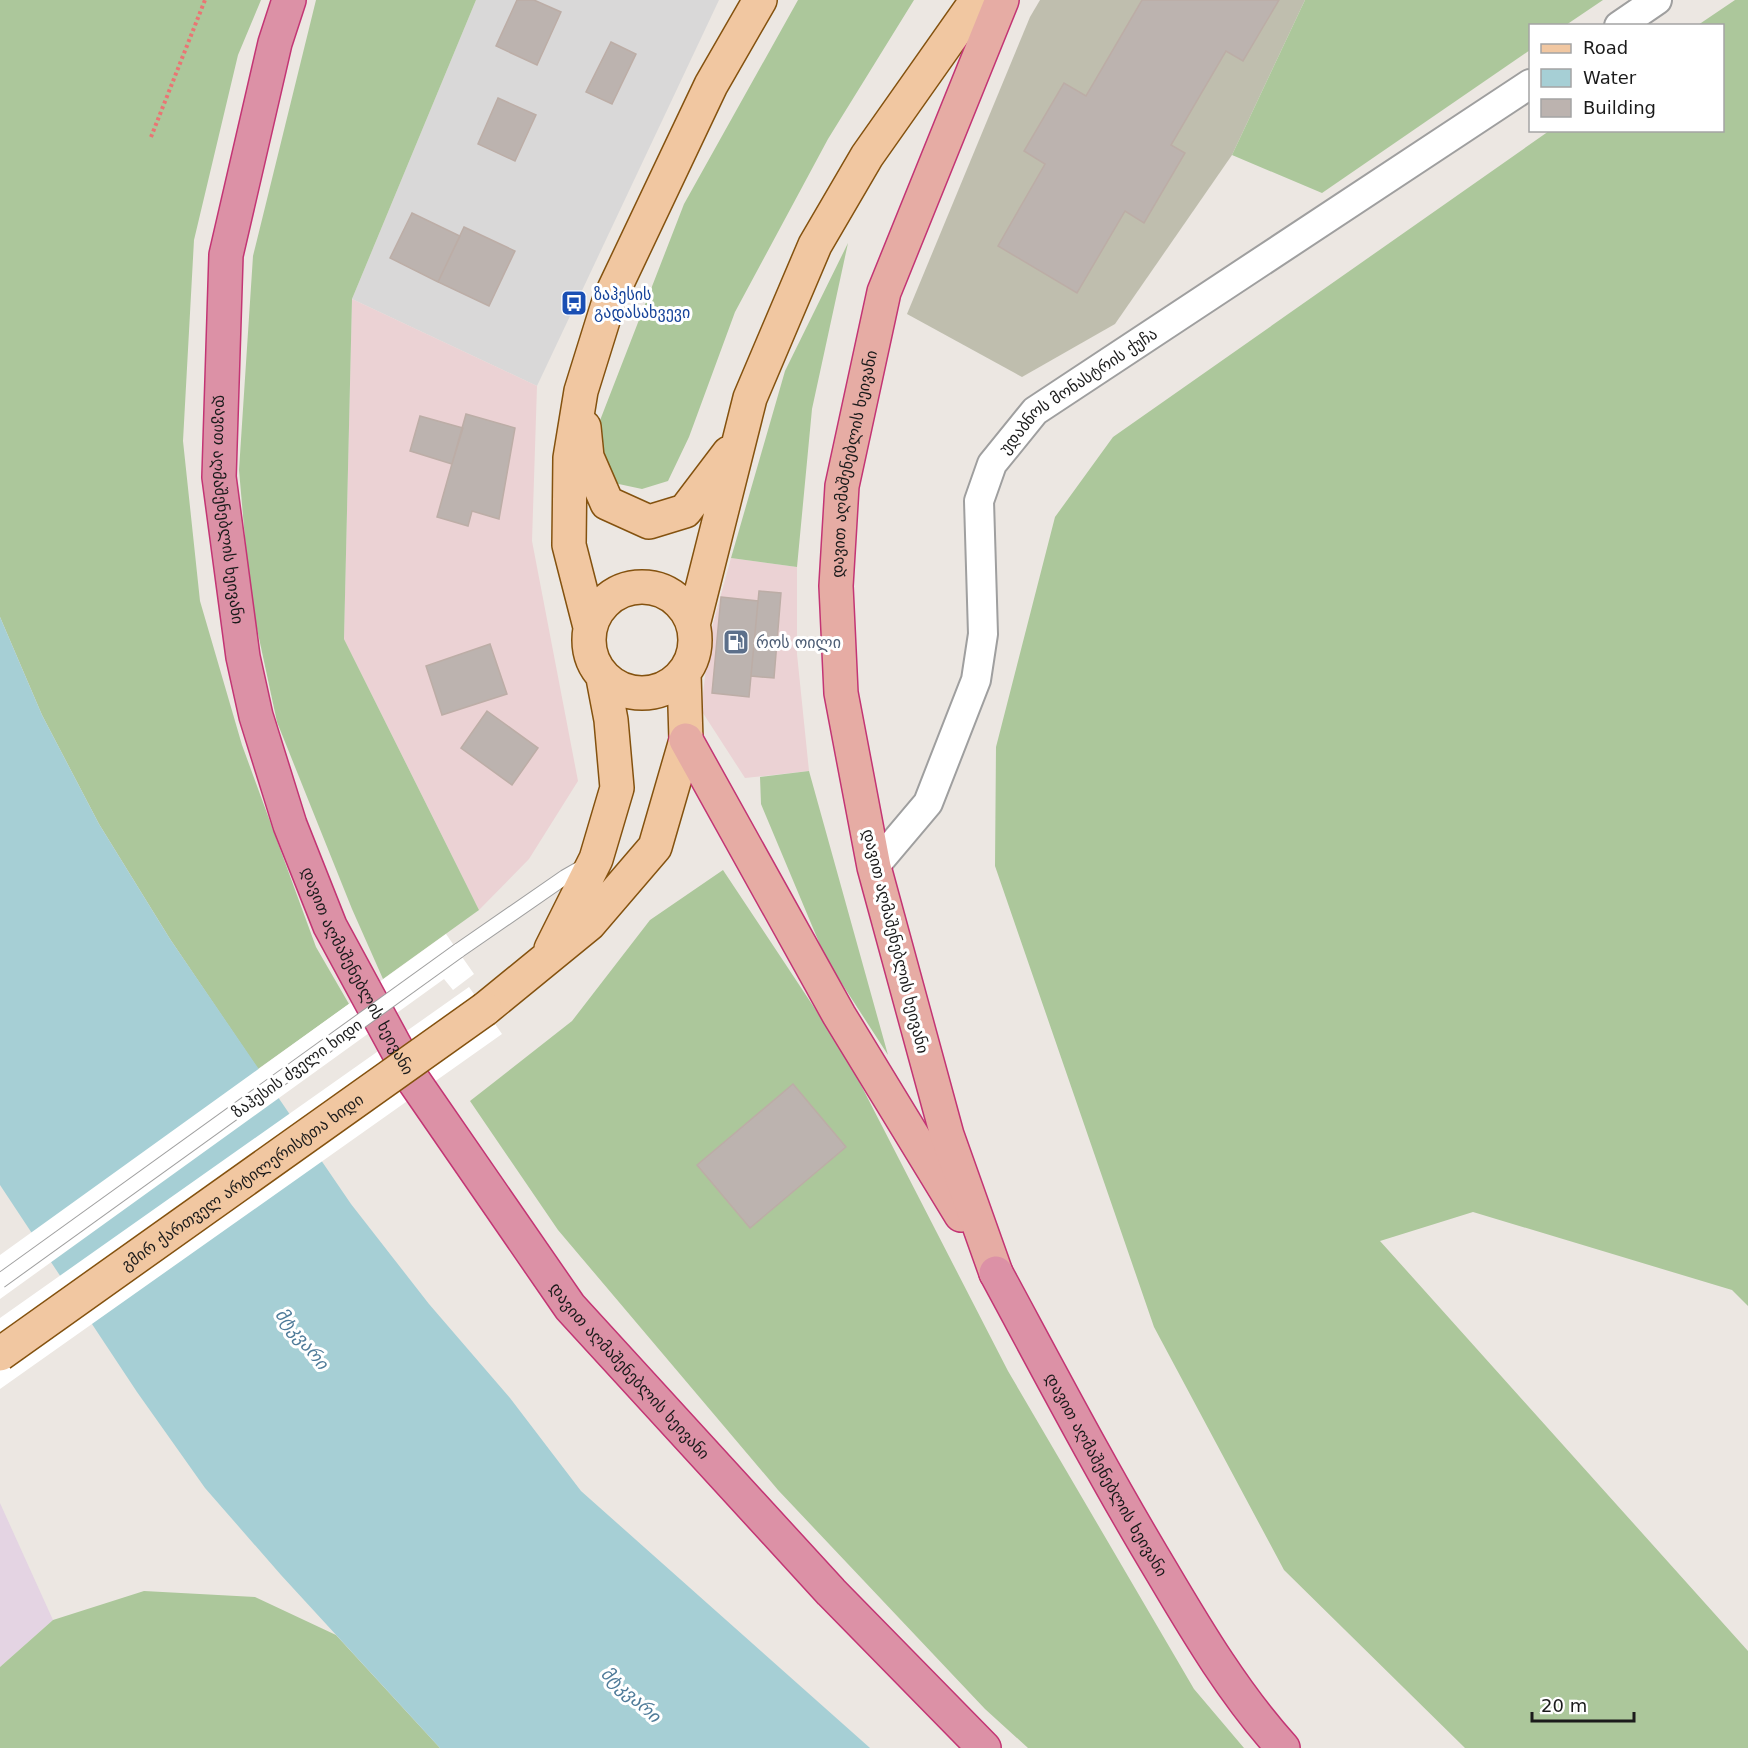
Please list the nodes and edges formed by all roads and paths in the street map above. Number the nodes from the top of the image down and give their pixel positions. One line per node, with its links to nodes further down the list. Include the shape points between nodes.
1 (205, 0): 9 (path)
2 (289, 0): 23 (highway, დავით აღმაშენებლის ხეივანი, via 275,43 226,255 219,477 243,657 256,716 294,836 330,926 414,1081 570,1307 831,1592)
3 (760, 0): 10 (main road, via 711,85 610,298)
4 (977, 0): 11 (main road, via 867,156 815,245 750,398)
5 (1002, 0): 18 (highway, დავით აღმაშენებლის ხეივანი, via 884,292 842,486 836,586 841,693)
6 (1658, 0): 7 (street)
7 (1622, 24)
8 (1529, 85): 18 (street, უდაბნოს მონასტრის ქუჩა, via 1035,411 992,464 979,501 983,634 976,680 928,803)
9 (150, 136)
10 (581, 391): 11 (main road, via 587,457 607,503 649,522 685,511); 13 (main road, via 570,458 569,545)
11 (738, 442): 12 (main road)
12 (693, 625): 13 (main road, via 686,609 673,597 658,589 640,587 609,598); 14 (main road, via 694,650)
13 (590, 627): 15 (main road, via 590,654)
14 (684, 674): 15 (main road, via 660,691 645,694 615,687); 16 (main road)
15 (603, 678): 17 (main road, via 617,788)
16 (686, 740): 19 (main road, via 655,846 589,924); 20 (highway, via 839,1015)
17 (596, 859): 19 (main road); 21 (lane, ზაჰესის ძველი ხიდი, bridge, via 458,951)
18 (874, 867): 20 (highway, დავით აღმაშენებლის ხეივანი, via 947,1134)
19 (546, 959): 22 (main road, გმირ ქართველ არტილერისტთა ხიდი, bridge, via 485,1009)
20 (996, 1273): 24 (highway, დავით აღმაშენებლის ხეივანი, via 1119,1500 1204,1643)
21 (0, 1281)
22 (0, 1354)
23 (984, 1748)
24 (1283, 1748)

